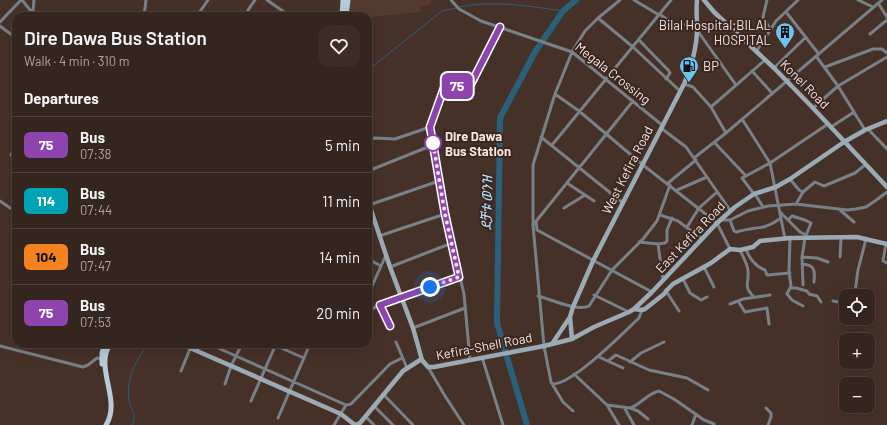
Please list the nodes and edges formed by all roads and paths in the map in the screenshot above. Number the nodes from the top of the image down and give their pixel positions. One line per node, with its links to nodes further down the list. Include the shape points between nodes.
1 (21, 0): 21 (street); 33 (street)
2 (34, 0): 22 (street)
3 (146, 0): 23 (street)
4 (208, 0): 24 (street)
5 (255, 0): 25 (street)
6 (267, 0): 26 (street)
7 (343, 0): 27 (main road)
8 (348, 0): 28 (main road)
9 (451, 0): 36 (street, Megala Crossing, via 459,9)
10 (620, 0): 31 (street)
11 (634, 0): 30 (street)
12 (671, 0): 30 (street)
13 (697, 0): 34 (main road, West Kefira Road)
14 (704, 0): 45 (main road, Konel Road)
15 (767, 0): 37 (street, via 763,17)
16 (798, 0): 29 (street)
17 (858, 0): 20 (street)
18 (882, 0): 19 (street)
19 (878, 3): 20 (street); 32 (street)
20 (873, 7): 47 (street)
21 (32, 12)
22 (34, 12)
23 (144, 12)
24 (200, 12)
25 (247, 12)
26 (284, 12)
27 (342, 12)
28 (346, 12)
29 (786, 12): 37 (street); 41 (street)
30 (659, 14): 34 (street, via 676,24); 42 (street)
31 (598, 18): 43 (street); 44 (street)
32 (887, 18): 39 (street)
33 (0, 22)
34 (697, 24): 38 (main road, West Kefira Road)
35 (0, 26): 40 (street)
36 (500, 27): 44 (street, Megala Crossing); 70 (street, via 471,84 444,88)
37 (770, 29): 45 (street)
38 (697, 30): 56 (main road, West Kefira Road, via 692,65); 57 (street)
39 (870, 34)
40 (12, 35)
41 (806, 37): 47 (street); 51 (street)
42 (639, 40): 43 (street); 54 (street, via 669,71)
43 (633, 47): 53 (street); 54 (street)
44 (570, 51): 53 (street, Megala Crossing); 61 (street)
45 (756, 52): 49 (main road, Konel Road)
46 (887, 53): 50 (street, via 882,49 873,49)
47 (817, 55): 50 (street); 55 (street)
48 (887, 57): 58 (street)
49 (765, 60): 51 (main road, Konel Road); 52 (street)
50 (825, 67): 58 (street)
51 (774, 68): 55 (main road, Konel Road)
52 (752, 71): 57 (street); 60 (street)
53 (606, 79): 62 (street, Megala Crossing); 65 (street)
54 (666, 79): 59 (street)
55 (786, 80): 60 (street); 64 (main road, Konel Road)
56 (684, 84): 59 (main road, West Kefira Road); 63 (street, via 693,87)
57 (736, 85): 63 (street)
58 (838, 86): 64 (street); 66 (street)
59 (680, 91): 71 (main road, West Kefira Road)
60 (772, 93): 67 (street)
61 (555, 94): 65 (street); 75 (street)
62 (633, 101): 71 (street, Megala Crossing); 74 (street)
63 (710, 108): 73 (street)
64 (813, 108): 69 (main road, Konel Road)
65 (579, 111): 74 (street); 80 (street)
66 (854, 112): 69 (street); 72 (street)
67 (742, 119): 73 (street); 83 (street)
68 (887, 121): 72 (main road, East Kefira Road)
69 (830, 126): 78 (main road, Konel Road); 83 (street)
70 (430, 127): 76 (street, via 394,139); 79 (street)
71 (662, 127): 82 (street, Megala Crossing, via 686,146); 84 (main road, West Kefira Road)
72 (867, 130): 78 (main road, East Kefira Road); 81 (street)
73 (726, 132): 77 (street)
74 (607, 134): 84 (street); 87 (street)
75 (541, 137): 80 (street); 125 (street, via 533,165)
76 (372, 138)
77 (714, 142): 82 (street); 88 (street)
78 (844, 142): 85 (main road, Konel Road); 90 (main road, East Kefira Road)
79 (433, 145): 86 (street); 91 (street)
80 (552, 145): 87 (street)
81 (887, 149)
82 (695, 159): 89 (street, Megala Crossing); 93 (street)
83 (770, 163): 88 (street); 95 (street)
84 (643, 165): 93 (street); 104 (main road, West Kefira Road)
85 (865, 165): 94 (main road, Konel Road); 98 (street, via 855,173 824,186 815,182)
86 (372, 169)
87 (579, 169): 92 (street); 104 (street)
88 (746, 176): 101 (street, via 741,179)
89 (707, 177): 96 (street); 97 (street, Megala Crossing)
90 (790, 179): 95 (main road, East Kefira Road); 98 (street)
91 (438, 181): 108 (street); 115 (street)
92 (567, 183): 100 (street); 122 (street)
93 (669, 184): 96 (street); 116 (street)
94 (886, 184)
95 (776, 187): 101 (main road, East Kefira Road); 106 (street)
96 (677, 190): 110 (street)
97 (717, 192): 110 (street); 113 (street, Megala Crossing)
98 (804, 192): 105 (street)
99 (887, 192): 112 (street, via 866,207)
100 (585, 194): 103 (street); 109 (street)
101 (754, 194): 107 (street); 113 (main road, East Kefira Road)
102 (0, 201): 111 (street)
103 (594, 201)
104 (623, 203): 143 (main road, West Kefira Road)
105 (796, 204): 106 (street); 112 (street)
106 (779, 206): 107 (street); 114 (street)
107 (762, 207): 120 (street)
108 (372, 208)
109 (564, 208)
110 (698, 208): 123 (street); 126 (street)
111 (12, 209)
112 (839, 209): 124 (street)
113 (730, 210): 123 (main road, East Kefira Road)
114 (780, 212): 119 (street); 121 (street)
115 (445, 214): 127 (street); 135 (street)
116 (660, 215): 118 (street); 134 (street)
117 (372, 216): 127 (main road, Kefira-Shell Road)
118 (672, 218): 126 (street); 136 (street, via 667,230 667,241)
119 (781, 218): 120 (street, via 758,228 736,232); 132 (street)
120 (730, 220): 123 (street)
121 (788, 220): 128 (street); 128 (street, via 792,216 810,222)
122 (536, 221): 125 (street); 143 (street, via 537,230)
123 (719, 222): 131 (main road, East Kefira Road); 138 (street)
124 (854, 222)
125 (533, 225): 165 (street)
126 (687, 227): 131 (street)
127 (380, 236): 140 (main road, Kefira-Shell Road)
128 (806, 236): 129 (main road); 130 (main road); 141 (street)
129 (790, 238): 132 (main road); 152 (street)
130 (841, 238): 133 (main road); 142 (street)
131 (702, 239): 155 (main road, East Kefira Road)
132 (785, 239): 139 (main road, via 760,241 754,247)
133 (866, 239): 137 (main road); 170 (street, via 855,292 840,302)
134 (639, 242): 136 (street); 151 (street)
135 (452, 243): 149 (street); 153 (street)
136 (658, 244): 155 (street)
137 (887, 244): 146 (street, via 883,261)
138 (730, 249): 139 (main road); 150 (main road)
139 (743, 250): 152 (street, via 765,270 767,275); 167 (street, via 748,270 747,289)
140 (386, 255): 148 (street); 149 (main road, Kefira-Shell Road)
141 (802, 257): 145 (street); 147 (street)
142 (840, 257)
143 (593, 261): 151 (street); 175 (main road, West Kefira Road)
144 (372, 262): 148 (street)
145 (828, 262)
146 (887, 263)
147 (802, 264): 156 (street, via 812,266); 157 (street)
148 (381, 266): 158 (street)
149 (390, 267): 168 (main road, Kefira-Shell Road)
150 (704, 267): 154 (main road); 159 (street)
151 (612, 270): 162 (street); 163 (street)
152 (790, 273): 160 (street)
153 (459, 277): 168 (street); 177 (street)
154 (683, 279): 161 (main road); 166 (street, via 692,295 701,300)
155 (663, 280): 162 (main road, East Kefira Road)
156 (814, 282)
157 (803, 285)
158 (372, 286)
159 (714, 287)
160 (790, 288): 171 (street, via 807,291 817,296); 174 (street, via 788,295 794,302)
161 (666, 291): 179 (main road); 180 (street)
162 (652, 292): 178 (main road, East Kefira Road)
163 (594, 295): 175 (street, via 587,307); 181 (street)
164 (770, 295): 167 (street)
165 (538, 296): 175 (street); 191 (street)
166 (707, 297)
167 (754, 297): 169 (street)
168 (401, 298): 173 (street); 185 (main road, Kefira-Shell Road)
169 (738, 301): 172 (street); 183 (street, via 745,312 767,308)
170 (833, 301)
171 (821, 302)
172 (730, 304)
173 (380, 305): 176 (street); 184 (street)
174 (803, 306)
175 (573, 307): 182 (main road, West Kefira Road)
176 (372, 308)
177 (465, 308): 185 (street); 208 (street)
178 (634, 309): 179 (main road); 181 (main road, East Kefira Road)
179 (642, 310): 203 (street, via 639,318)
180 (678, 311)
181 (629, 312): 186 (main road, East Kefira Road)
182 (570, 317): 186 (main road); 189 (main road, West Kefira Road)
183 (769, 324)
184 (390, 326)
185 (413, 328): 207 (main road, Kefira-Shell Road)
186 (572, 340): 189 (main road, East Kefira Road)
187 (396, 342): 205 (street)
188 (664, 342): 210 (street, via 641,353)
189 (552, 344): 191 (main road, Kefira-Shell Road)
190 (0, 346): 206 (street, via 83,367 96,358)
191 (544, 346): 202 (main road, Kefira-Shell Road); 221 (street)
192 (103, 348): 206 (main road)
193 (108, 348): 206 (main road)
194 (190, 348): 216 (street)
195 (195, 348): 211 (main road)
196 (218, 348): 201 (street)
197 (240, 348): 201 (street)
198 (272, 348): 213 (street)
199 (283, 348): 204 (street)
200 (308, 348): 204 (street)
201 (236, 356): 211 (street); 213 (street)
202 (482, 357): 208 (main road, Kefira-Shell Road); 245 (street)
203 (599, 357): 209 (street); 217 (street)
204 (304, 358): 219 (street)
205 (402, 358): 214 (street); 226 (street, via 390,364 351,404)
206 (103, 359): 239 (main road, via 112,408)
207 (422, 360): 212 (main road, Kefira-Shell Road); 214 (main road)
208 (470, 360): 212 (main road, Kefira-Shell Road)
209 (608, 361): 210 (street, via 616,355); 215 (street)
210 (630, 362): 222 (street, via 653,371 687,378)
211 (232, 366): 218 (main road); 220 (street)
212 (428, 367): 244 (street)
213 (265, 368): 218 (street); 219 (street)
214 (407, 368): 224 (main road)
215 (623, 368)
216 (181, 371)
217 (574, 374): 221 (street); 227 (street)
218 (261, 378): 223 (main road); 225 (street)
219 (294, 381): 223 (street); 226 (street)
220 (225, 384)
221 (553, 384): 232 (street, via 563,402)
222 (708, 390)
223 (289, 391): 233 (main road); 236 (street)
224 (383, 394): 228 (main road); 238 (street)
225 (251, 401)
226 (346, 405): 233 (street)
227 (608, 405): 229 (street); 246 (street)
228 (374, 406): 235 (main road); 243 (street)
229 (624, 407): 230 (street); 247 (street)
230 (630, 408): 234 (street, via 659,391); 237 (street)
231 (766, 408): 250 (street, via 771,413)
232 (573, 411)
233 (341, 414): 240 (street); 241 (main road)
234 (696, 414): 248 (street); 249 (street)
235 (366, 417): 241 (main road); 242 (street)
236 (278, 418)
237 (648, 419)
238 (411, 424)
239 (106, 425)
240 (334, 425)
241 (355, 425)
242 (374, 425)
243 (393, 425)
244 (464, 425)
245 (503, 425)
246 (619, 425)
247 (634, 425)
248 (692, 425)
249 (714, 425)
250 (768, 425)

